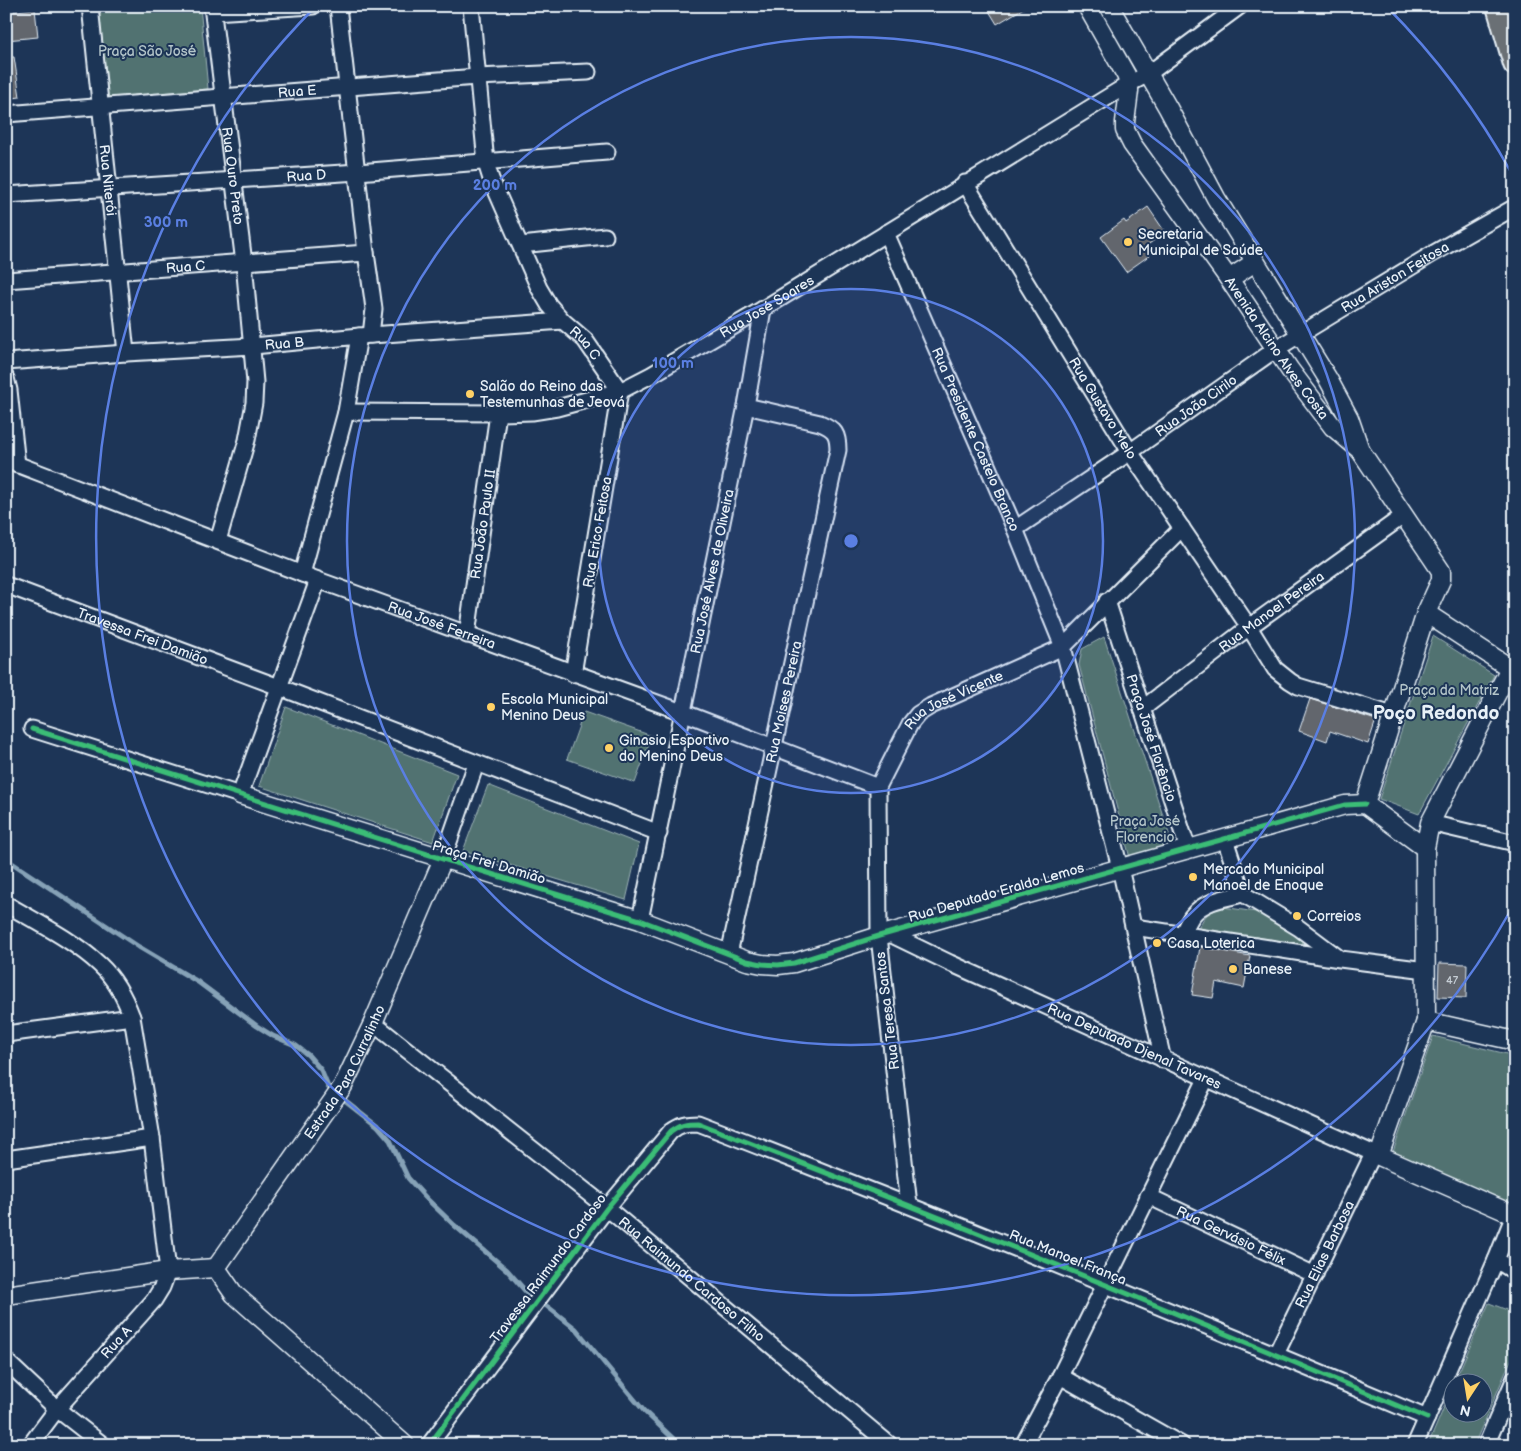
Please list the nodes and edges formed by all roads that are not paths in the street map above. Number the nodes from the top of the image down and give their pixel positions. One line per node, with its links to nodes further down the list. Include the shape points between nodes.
1 (90, 6): 17 (street, Rua Niterói)
2 (313, 6): 9 (street)
3 (338, 6): 15 (street)
4 (471, 6): 13 (street, Rua C)
5 (1087, 6): 14 (street, Avenida Alcino Alves Costa)
6 (1109, 6): 12 (street, Avenida Alcino Alves Costa)
7 (1240, 6): 12 (street, Rua José Soares)
8 (1498, 6): 10 (main road)
9 (213, 9): 16 (street, Rua Ouro Preto)
10 (1515, 64)
11 (588, 72): 13 (street, Rua E)
12 (1148, 74): 14 (street, Rua José Soares); 32 (street, Avenida Alcino Alves Costa)
13 (477, 78): 15 (street, Rua E); 20 (street, Rua C)
14 (1129, 84): 23 (street, Rua José Soares); 34 (street, Avenida Alcino Alves Costa, via 1125,122 1128,137)
15 (347, 88): 16 (street, Rua E); 21 (street)
16 (223, 97): 17 (street, Rua E); 22 (street, Rua Ouro Preto)
17 (100, 106): 18 (street, Rua E); 24 (street, Rua Niterói)
18 (6, 114)
19 (607, 152): 20 (street, Rua D)
20 (486, 162): 21 (street, Rua D); 29 (street, Rua C)
21 (358, 172): 22 (street, Rua D); 30 (street)
22 (234, 181): 24 (street, Rua D); 31 (street, Rua Ouro Preto)
23 (965, 183): 27 (street, Rua José Soares); 50 (street, Rua Gustavo Melo)
24 (108, 188): 25 (street, Rua D); 33 (street, Rua Niterói)
25 (6, 195)
26 (1515, 207): 38 (street, Rua Ariston Feitosa)
27 (886, 233): 36 (street, Rua José Soares); 54 (street, Rua Presidente Castelo Branco)
28 (605, 236): 29 (street)
29 (521, 245): 37 (street, Rua C, via 539,288)
30 (366, 253): 31 (street, Rua C); 39 (street, via 374,309)
31 (244, 262): 33 (street, Rua C); 40 (street, Rua Ouro Preto)
32 (1255, 262): 34 (street); 38 (street, Avenida Alcino Alves Costa)
33 (118, 271): 35 (street, Rua C); 42 (street, Rua Niterói)
34 (1229, 279): 41 (street, Avenida Alcino Alves Costa)
35 (6, 280)
36 (763, 309): 45 (street, Rua José Soares); 46 (street, Rua José Alves de Oliveira)
37 (563, 321): 39 (street, Rua B); 45 (street, Rua C, via 585,340)
38 (1300, 334): 41 (street, Rua Ariston Feitosa); 49 (street, Avenida Alcino Alves Costa, via 1349,418)
39 (365, 336): 40 (street, Rua B); 47 (street)
40 (253, 346): 42 (street, Rua B); 55 (street, Rua Ouro Preto, via 252,419)
41 (1276, 349): 49 (street, Avenida Alcino Alves Costa, via 1333,427); 50 (street, Rua João Cirilo)
42 (126, 353): 43 (street, Rua B)
43 (6, 362)
44 (6, 378): 51 (street)
45 (620, 391): 48 (street, Rua José Soares, via 557,408); 65 (street, Rua Erico Feitosa)
46 (746, 406): 68 (street, Rua José Alves de Oliveira); 71 (street, Rua Moises Pereira, via 829,426 838,439)
47 (346, 412): 48 (street, Rua José Soares); 56 (street)
48 (498, 414): 62 (street, Rua João Paulo II)
49 (1360, 450): 52 (street, Avenida Alcino Alves Costa)
50 (1130, 452): 53 (street, Rua Gustavo Melo); 54 (street, Rua João Cirilo)
51 (12, 463): 55 (street, Rua José Ferreira)
52 (1404, 516): 60 (street, Avenida Alcino Alves Costa, via 1441,571 1441,580); 61 (street, Rua Manoel Pereira)
53 (1182, 528): 59 (street); 61 (street, Rua Gustavo Melo)
54 (1015, 529): 63 (street, Rua Presidente Castelo Branco)
55 (218, 541): 56 (street, Rua José Ferreira)
56 (302, 574): 57 (street, Rua José Ferreira)
57 (318, 580): 62 (street, Rua José Ferreira); 66 (street)
58 (6, 585): 66 (street, Travessa Frei Damião)
59 (1107, 601): 63 (street); 67 (street, Praça José Florêncio)
60 (1426, 613): 64 (street); 69 (street)
61 (1249, 626): 67 (street, Rua Manoel Pereira); 69 (street, Rua Gustavo Melo, via 1275,669 1298,686)
62 (467, 635): 65 (street, Rua José Ferreira)
63 (1063, 646): 73 (street, Rua José Vicente, via 918,714); 83 (street)
64 (1512, 665): 76 (street)
65 (573, 674): 68 (street, Rua José Ferreira)
66 (279, 687): 72 (street); 74 (street)
67 (1142, 710): 81 (street, Praça José Florêncio)
68 (682, 712): 71 (street, Rua José Ferreira); 77 (street, Rua José Alves de Oliveira)
69 (1393, 715): 75 (street)
70 (32, 729): 74 (street)
71 (774, 746): 73 (street, Rua José Ferreira); 90 (street, Rua Moises Pereira)
72 (476, 764): 77 (street); 82 (street, Praça Frei Damião)
73 (878, 787): 89 (street, Rua Teresa Santos)
74 (240, 795): 82 (street, Praça Frei Damião)
75 (1364, 804): 78 (street, via 1345,805); 80 (street)
76 (1430, 823): 79 (street); 80 (street)
77 (659, 833): 86 (street)
78 (1226, 839): 81 (street); 84 (street)
79 (1515, 843)
80 (1425, 848): 92 (street)
81 (1188, 849): 83 (street)
82 (442, 859): 86 (street, Praça Frei Damião); 95 (street, Estrada Para Curralinho)
83 (1120, 868): 87 (street); 89 (street, Rua Deputado Eraldo Lemos)
84 (1243, 894): 88 (street, via 1218,899 1198,910); 91 (street, via 1299,928)
85 (6, 904): 93 (street, via 73,944 101,966 125,998)
86 (640, 920): 90 (street, Praça Frei Damião)
87 (1134, 927): 88 (street); 98 (street)
88 (1182, 934): 91 (street)
89 (884, 935): 90 (street, Rua Deputado Eraldo Lemos, via 778,965 747,961); 98 (street, Rua Deputado Djenal Tavares); 105 (street, Rua Teresa Santos)
90 (729, 954)
91 (1340, 959): 92 (street)
92 (1426, 970): 94 (street)
93 (132, 1017): 96 (street); 101 (street)
94 (1426, 1021): 97 (street); 102 (street)
95 (373, 1023): 106 (street, Rua Raimundo Cardoso Filho); 109 (street, Estrada Para Curralinho, via 343,1086)
96 (6, 1034)
97 (1515, 1041)
98 (1163, 1060): 99 (street, Rua Deputado Djenal Tavares)
99 (1206, 1079): 102 (street, Rua Deputado Djenal Tavares); 104 (street)
100 (698, 1123): 105 (street, Rua Manoel França); 106 (street, Travessa Raimundo Cardoso, via 678,1125 671,1131)
101 (152, 1138): 103 (street); 110 (street)
102 (1376, 1155): 107 (street); 112 (street, Rua Elias Barbosa)
103 (6, 1159)
104 (1148, 1196): 112 (street, Rua Gervásio Félix); 113 (street)
105 (909, 1205): 113 (street, Rua Manoel França)
106 (607, 1208): 124 (street, Travessa Raimundo Cardoso); 125 (street, Rua Raimundo Cardoso Filho)
107 (1514, 1214): 108 (street)
108 (1496, 1260): 111 (street); 120 (street)
109 (216, 1268): 110 (street); 123 (street, via 234,1294)
110 (168, 1271): 114 (street); 119 (street, Rua A, via 154,1300)
111 (1515, 1272)
112 (1315, 1275): 115 (street, Rua Elias Barbosa)
113 (1105, 1284): 115 (street, Rua Manoel França); 117 (street)
114 (6, 1295)
115 (1276, 1354): 120 (street, Rua Manoel França)
116 (6, 1361): 119 (street)
117 (1060, 1376): 126 (street); 127 (street)
118 (1515, 1378): 129 (street)
119 (57, 1409): 121 (street, Rua A); 122 (street)
120 (1427, 1418): 128 (street)
121 (30, 1445)
122 (103, 1445)
123 (405, 1445)
124 (429, 1445)
125 (890, 1445)
126 (1023, 1445)
127 (1182, 1445)
128 (1416, 1445)
129 (1486, 1445)

